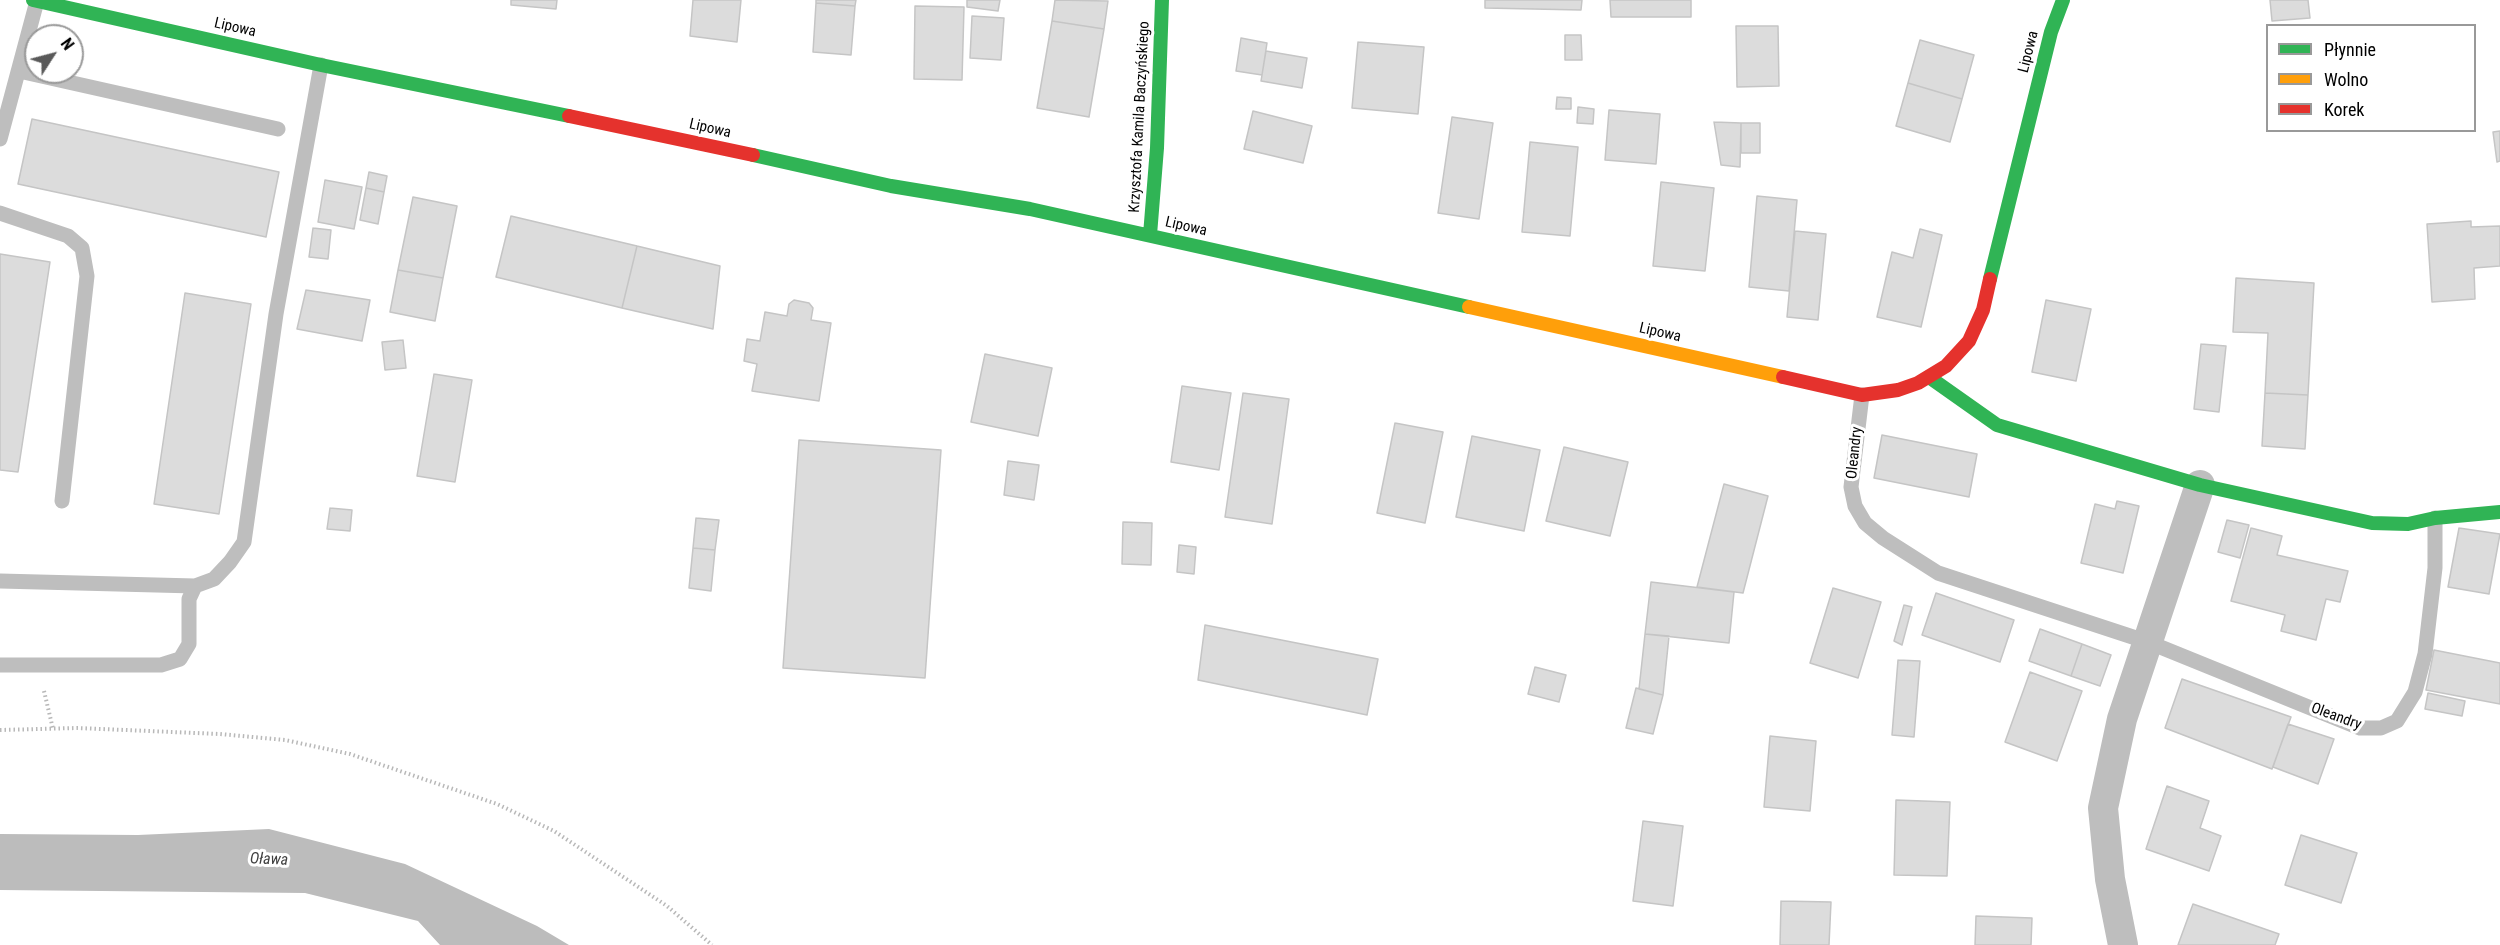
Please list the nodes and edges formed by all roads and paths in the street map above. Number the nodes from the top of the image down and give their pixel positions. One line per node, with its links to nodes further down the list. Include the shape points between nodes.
1 (35, 0): 4 (street, Lipowa); 5 (lane)
2 (1162, 0): 10 (street, Krzysztofa Kamila Baczyńskiego)
3 (2063, 0): 11 (street, Lipowa, via 2051,32 1983,310 1969,341 1946,366)
4 (321, 65): 10 (street, Lipowa, via 891,186 1030,209); 18 (lane, via 276,314 244,542 214,579)
5 (19, 71): 6 (lane); 7 (lane)
6 (6, 96): 8 (lane)
7 (278, 129)
8 (0, 138)
9 (0, 213): 14 (lane, via 68,236 82,248 87,276)
10 (1150, 236): 12 (street, Lipowa)
11 (1929, 377): 12 (street, Lipowa, via 1898,390); 13 (street, via 1997,425)
12 (1862, 394): 19 (lane, Oleandry, via 1851,487 1855,506 1865,523 1938,573)
13 (2200, 485): 16 (street, via 2372,523 2408,524); 19 (street)
14 (62, 501)
15 (2500, 512): 16 (street)
16 (2434, 518): 19 (lane, Oleandry, via 2435,568 2418,682 2397,721 2381,728 2360,728)
17 (0, 581): 18 (lane)
18 (195, 586): 20 (lane, via 189,599 189,644 180,659 161,666)
19 (2148, 642): 25 (street, via 2122,719 2103,808 2110,879)
20 (0, 665)
21 (46, 697): 22 (path)
22 (53, 729): 23 (path); 24 (path, via 220,734 285,740 350,754 497,804 554,831 667,906)
23 (0, 730)
24 (712, 945)
25 (2123, 945)

